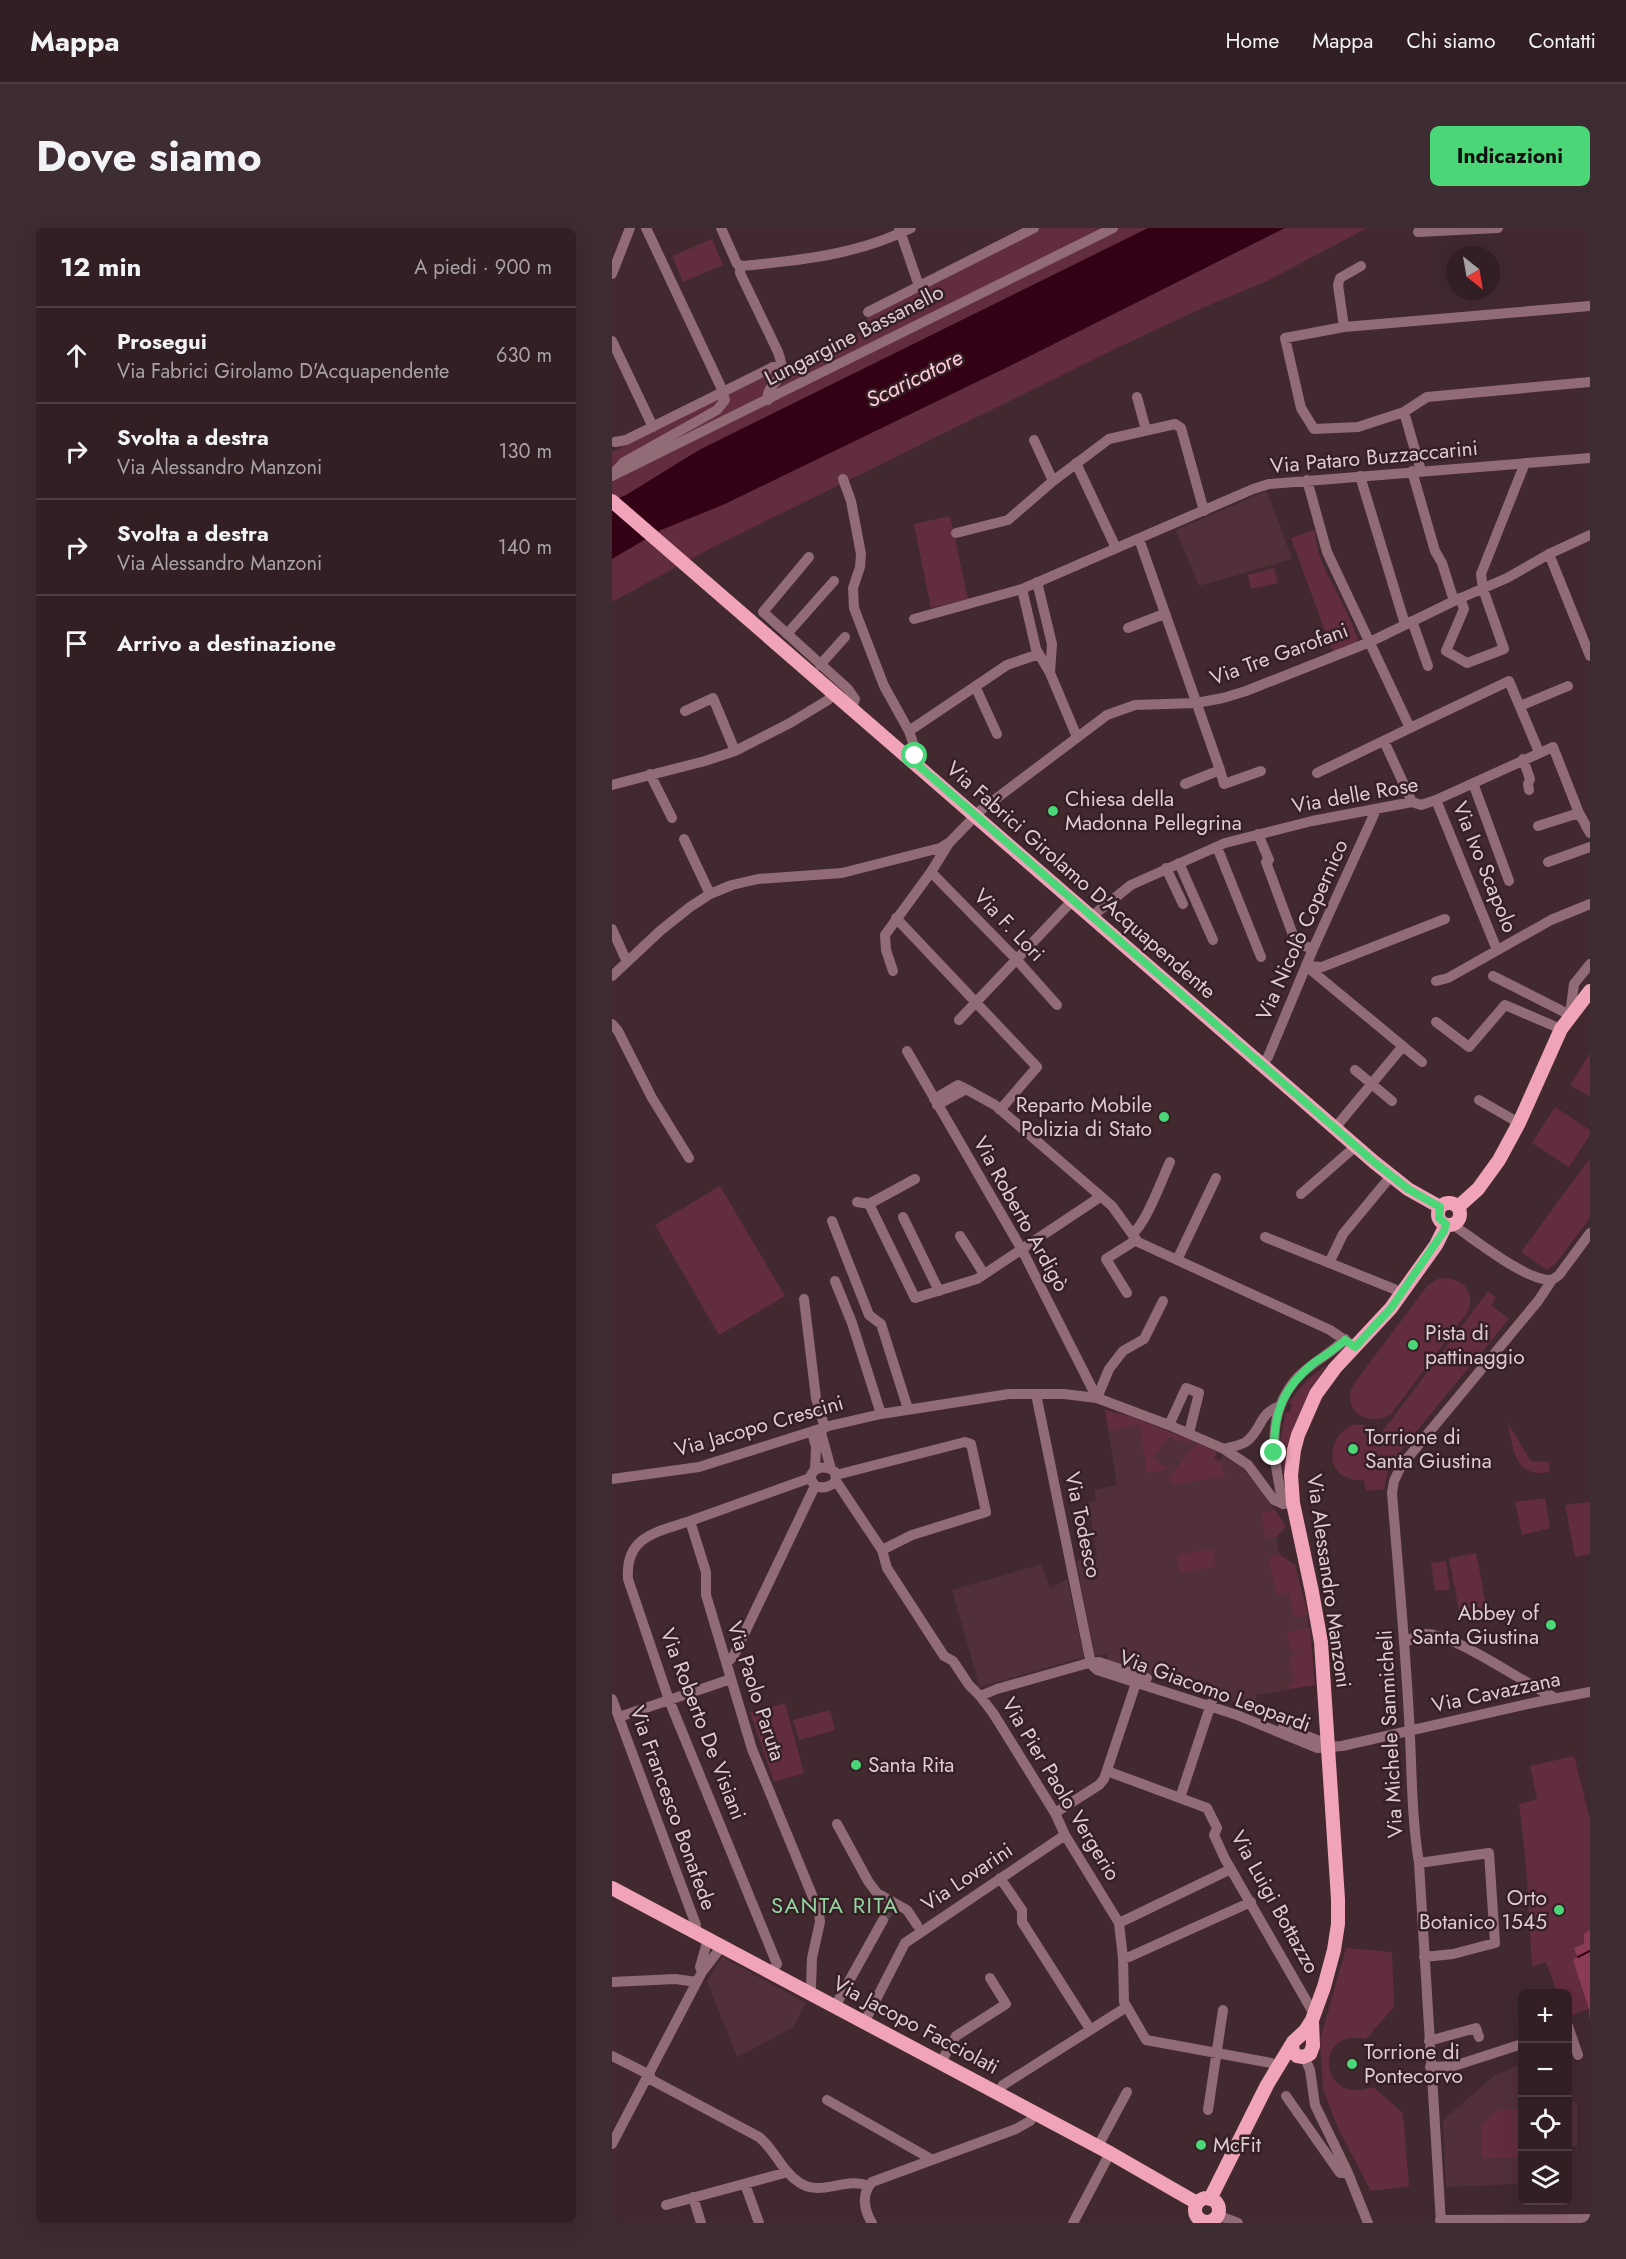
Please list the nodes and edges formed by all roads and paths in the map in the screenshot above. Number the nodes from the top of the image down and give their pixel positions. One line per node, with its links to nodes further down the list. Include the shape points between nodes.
1 (721, 228): 9 (street)
2 (1034, 228): 12 (street)
3 (1113, 228): 22 (street, Lungargine Bassanello)
4 (1498, 228): 8 (street)
5 (630, 229): 6 (street); 11 (street)
6 (647, 230): 19 (street)
7 (904, 230): 9 (street, via 851,252); 12 (street)
8 (1418, 232)
9 (739, 265): 17 (street)
10 (1361, 266): 15 (street, via 1340,278 1338,285)
11 (612, 274)
12 (919, 286): 14 (street)
13 (1590, 306): 15 (street)
14 (868, 312)
15 (1344, 327): 24 (street, via 1285,338 1301,408 1314,429 1358,427)
16 (612, 341): 25 (street)
17 (782, 365): 19 (street); 22 (street, via 780,377 768,391)
18 (1590, 381): 24 (street, via 1426,397)
19 (723, 392): 21 (street); 23 (street, via 725,400)
20 (1137, 397): 26 (street)
21 (710, 398): 23 (street); 25 (street)
22 (768, 400): 33 (street, Lungargine Bassanello)
23 (716, 411): 33 (street, via 624,462)
24 (1404, 412): 32 (street)
25 (653, 427): 28 (street)
26 (1146, 430): 30 (street, via 1109,439); 39 (street, via 1175,424 1181,428)
27 (1034, 440): 37 (street)
28 (615, 442)
29 (1590, 458): 31 (street, Via Pataro Buzzaccarini)
30 (1076, 463): 37 (street); 43 (street)
31 (1525, 463): 32 (street, Via Pataro Buzzaccarini); 49 (street, via 1481,574)
32 (1417, 471): 34 (street, Via Pataro Buzzaccarini); 50 (street, via 1435,551)
33 (612, 475)
34 (1360, 476): 36 (street, Via Pataro Buzzaccarini); 53 (street)
35 (843, 479): 71 (street, via 861,554 853,588 854,608 884,686)
36 (1307, 480): 39 (street, Via Pataro Buzzaccarini, via 1261,487); 57 (street, via 1327,552)
37 (1053, 481): 40 (street, via 1008,520)
38 (612, 501): 65 (main road, Via Fabrici Girolamo D'Acquapendente)
39 (1204, 511): 42 (street, Via Pataro Buzzaccarini)
40 (956, 532)
41 (1590, 535): 44 (street, Via Tre Garofani)
42 (1139, 539): 43 (street, Via Pataro Buzzaccarini); 51 (street)
43 (1116, 548): 47 (street, Via Pataro Buzzaccarini)
44 (1549, 554): 49 (street, Via Tre Garofani); 59 (street)
45 (809, 556): 55 (street, via 763,612)
46 (834, 581): 55 (street)
47 (1037, 582): 48 (street, Via Pataro Buzzaccarini); 62 (street, via 1052,644)
48 (1022, 589): 52 (street, Via Pataro Buzzaccarini); 58 (street)
49 (1483, 589): 50 (street, Via Tre Garofani); 50 (street, via 1504,649 1467,663 1446,651 1464,609)
50 (1457, 599): 53 (street, Via Tre Garofani)
51 (1164, 614): 54 (street); 66 (street)
52 (914, 619)
53 (1409, 623): 57 (street, Via Tre Garofani); 61 (street)
54 (1128, 628)
55 (787, 634): 60 (street)
56 (845, 637): 60 (street)
57 (1370, 642): 66 (street, Via Tre Garofani, via 1246,691); 70 (street)
58 (1039, 654): 62 (street); 63 (street, via 1006,666)
59 (1590, 656)
60 (820, 664): 68 (street, via 848,689 855,699)
61 (1428, 666)
62 (1050, 673): 73 (street)
63 (975, 686): 71 (street); 72 (street)
64 (1568, 686): 67 (street)
65 (834, 693): 68 (main road, Via Fabrici Girolamo D'Acquapendente); 75 (street, via 790,723)
66 (1196, 703): 73 (street, Via Tre Garofani, via 1120,708); 79 (street)
67 (1520, 706): 70 (street, via 1509,681); 76 (street)
68 (852, 708): 78 (main road, Via Fabrici Girolamo D'Acquapendente)
69 (685, 711): 75 (street, via 713,698)
70 (1410, 728): 74 (street)
71 (909, 731): 78 (street, via 916,752)
72 (997, 734)
73 (1077, 737): 91 (street, Via Tre Garofani)
74 (1384, 741): 81 (street); 88 (street)
75 (735, 751): 82 (street)
76 (1539, 752): 77 (street, Via delle Rose); 90 (street, via 1553,747)
77 (1523, 759): 83 (street, Via delle Rose); 86 (street)
78 (912, 760): 91 (main road, Via Fabrici Girolamo D'Acquapendente)
79 (1220, 770): 80 (street, via 1224,784); 84 (street)
80 (1261, 771)
81 (1317, 773)
82 (650, 774): 85 (street); 92 (street)
83 (1473, 783): 87 (street, Via delle Rose); 104 (street)
84 (1185, 784)
85 (612, 785)
86 (1529, 790)
87 (1436, 800): 88 (street, Via delle Rose, via 1421,805); 115 (street, Via Ivo Scapolo)
88 (1412, 802): 89 (street, Via delle Rose)
89 (1376, 810): 95 (street, Via delle Rose); 114 (street, Via Nicolò Copernico)
90 (1579, 813): 93 (street); 94 (street)
91 (975, 815): 97 (street, Via Tre Garofani); 106 (main road, Via Fabrici Girolamo D'Acquapendente)
92 (672, 818)
93 (1539, 826)
94 (1590, 833)
95 (1258, 834): 98 (street, Via delle Rose); 114 (street, via 1296,943)
96 (684, 839): 105 (street)
97 (950, 842): 103 (street); 105 (street, via 859,870 758,879)
98 (1217, 847): 101 (street, Via delle Rose); 116 (street)
99 (1590, 847): 100 (street)
100 (1548, 862)
101 (1179, 863): 102 (street, Via delle Rose); 113 (street)
102 (1166, 868): 108 (street); 109 (street, Via delle Rose, via 1131,885)
103 (931, 872): 110 (street); 117 (street, Via F. Lori)
104 (1509, 881)
105 (710, 894): 118 (street, via 660,931)
106 (1072, 901): 109 (main road, Via Fabrici Girolamo D'Acquapendente); 117 (street)
107 (1590, 903): 115 (street)
108 (1183, 904)
109 (1091, 917): 136 (main road, Via Fabrici Girolamo D'Acquapendente)
110 (897, 918): 121 (street, via 885,935); 126 (street)
111 (1445, 919): 120 (street, via 1322,967)
112 (612, 929): 118 (street)
113 (1213, 940)
114 (1313, 949): 120 (street, Via Nicolò Copernico)
115 (1497, 950): 124 (street)
116 (1261, 957)
117 (1017, 960): 126 (street); 127 (street, Via F. Lori)
118 (627, 962): 122 (street)
119 (1590, 964): 128 (street, via 1574,984)
120 (1306, 966): 133 (street); 136 (street, Via Nicolò Copernico, via 1268,1057)
121 (893, 971)
122 (612, 976)
123 (1493, 976): 128 (street)
124 (1436, 981)
125 (1590, 991): 128 (main road)
126 (976, 1003): 129 (street); 142 (street, via 1037,1067)
127 (1057, 1005)
128 (1570, 1015): 132 (main road)
129 (959, 1020)
130 (1436, 1022): 132 (street, via 1469,1047 1505,1005)
131 (612, 1024): 146 (street)
132 (1561, 1029): 143 (main road)
133 (1403, 1046): 135 (street); 138 (street)
134 (908, 1051): 141 (street, Via Roberto Ardigò)
135 (1422, 1062)
136 (1261, 1065): 144 (main road, Via Fabrici Girolamo D'Acquapendente)
137 (1354, 1070): 138 (street)
138 (1371, 1084): 140 (street); 144 (street)
139 (1479, 1100): 143 (street)
140 (1392, 1101)
141 (936, 1102): 142 (street, via 966,1089); 164 (street, Via Roberto Ardigò)
142 (1000, 1110): 152 (street)
143 (1518, 1123): 156 (main road, via 1486,1179)
144 (1335, 1128): 145 (main road, Via Fabrici Girolamo D'Acquapendente)
145 (1356, 1146): 148 (main road, Via Fabrici Girolamo D'Acquapendente); 151 (street)
146 (689, 1158)
147 (1170, 1162): 162 (street)
148 (1391, 1176): 155 (main road, Via Fabrici Girolamo D'Acquapendente); 166 (street, via 1343,1234)
149 (1216, 1178): 165 (street)
150 (915, 1179): 154 (street)
151 (1301, 1194)
152 (1100, 1197): 162 (street, via 1118,1213); 164 (street)
153 (857, 1202): 154 (street)
154 (869, 1204): 171 (street, via 915,1298)
155 (1440, 1207): 156 (main road, via 1449,1203); 159 (main road, via 1439,1218)
156 (1458, 1207): 159 (main road, via 1460,1216)
157 (903, 1216): 171 (street)
158 (832, 1221): 181 (street, via 869,1315 881,1324)
159 (1450, 1224): 167 (street); 173 (main road, Via Alessandro Manzoni)
160 (1590, 1233): 169 (street, Via Michele Sanmicheli)
161 (960, 1236): 168 (street)
162 (1134, 1237): 165 (street); 172 (street, via 1107,1259)
163 (1265, 1237): 166 (street)
164 (1022, 1250): 168 (street); 179 (street, Via Roberto Ardigò)
165 (1177, 1260): 177 (street, via 1330,1330)
166 (1329, 1263): 173 (street)
167 (1518, 1269): 169 (street); 174 (street, via 1538,1286)
168 (984, 1274): 171 (street)
169 (1552, 1280): 174 (street, Via Michele Sanmicheli)
170 (835, 1281): 182 (street)
171 (939, 1292)
172 (1127, 1293)
173 (1401, 1294): 177 (main road, Via Alessandro Manzoni)
174 (1541, 1294): 193 (street, Via Michele Sanmicheli, via 1397,1473 1392,1493)
175 (804, 1299): 184 (street)
176 (1163, 1300): 179 (street, via 1144,1339 1123,1351 1109,1369)
177 (1350, 1343): 180 (street, Via Alessandro Manzoni, via 1299,1377); 190 (main road, Via Alessandro Manzoni, via 1304,1419 1292,1465)
178 (1036, 1394): 179 (street, Via Jacopo Crescini); 181 (street, Via Jacopo Crescini, via 1010,1394); 195 (street, Via Todesco)
179 (1097, 1398): 183 (street, Via Jacopo Crescini)
180 (1280, 1406): 186 (street, via 1268,1411 1245,1443); 190 (street, Via Alessandro Manzoni, via 1274,1453)
181 (908, 1409): 182 (street, Via Jacopo Crescini)
182 (881, 1414): 184 (street, Via Jacopo Crescini)
183 (1169, 1425): 185 (street, Via Jacopo Crescini); 185 (street, via 1186,1388 1199,1393)
184 (819, 1429): 187 (street, Via Pier Paolo Vergerio); 188 (street); 189 (street, Via Jacopo Crescini, via 699,1467)
185 (1189, 1434): 186 (street, Via Jacopo Crescini)
186 (1224, 1449): 190 (street, Via Jacopo Crescini, via 1248,1465 1274,1500)
187 (834, 1475): 188 (street, via 821,1468); 188 (street, via 828,1487); 192 (street, Via Pier Paolo Vergerio); 192 (street, via 965,1442 971,1444 986,1512 912,1534)
188 (813, 1478): 191 (street); 194 (street, via 734,1655)
189 (612, 1479)
190 (1288, 1504): 206 (main road, Via Alessandro Manzoni, via 1320,1634)
191 (690, 1521): 194 (street, Via Paolo Paruta); 202 (street, Via Roberto De Visiani, via 643,1538 627,1563 633,1597)
192 (882, 1550): 199 (street, Via Pier Paolo Vergerio, via 887,1568 940,1651)
193 (1404, 1643): 200 (street, via 1419,1635 1438,1636); 205 (street, Via Michele Sanmicheli)
194 (726, 1661): 196 (street, Via Paolo Paruta)
195 (1091, 1664): 197 (street, Via Giacomo Leopardi, via 1097,1670); 199 (street, Via Giacomo Leopardi)
196 (731, 1679): 202 (street); 229 (street, Via Paolo Paruta, via 756,1759 819,1912)
197 (1137, 1679): 203 (street, Via Giacomo Leopardi); 207 (street)
198 (1590, 1692): 200 (street, Via Cavazzana)
199 (981, 1696): 209 (street, Via Pier Paolo Vergerio)
200 (1557, 1698): 205 (street, Via Cavazzana)
201 (612, 1699): 204 (street, Via Francesco Bonafede)
202 (669, 1700): 204 (street); 225 (street, Via Roberto De Visiani, via 777,1964)
203 (1211, 1703): 206 (street, Via Giacomo Leopardi, via 1306,1744); 208 (street)
204 (619, 1717): 220 (street, Via Francesco Bonafede)
205 (1410, 1731): 206 (street, Via Giacomo Leopardi); 212 (street, Via Michele Sanmicheli, via 1414,1836)
206 (1329, 1748): 233 (main road, Via Alessandro Manzoni, via 1338,1924 1330,1968)
207 (1107, 1771): 208 (street, Via Luigi Bottazzo); 209 (street, via 1099,1785)
208 (1180, 1798): 213 (street, Via Luigi Bottazzo, via 1207,1808 1217,1828 1214,1835)
209 (1055, 1812): 211 (street, Via Pier Paolo Vergerio)
210 (837, 1824): 219 (street, via 877,1893 907,1910)
211 (1065, 1835): 214 (street, Via Lovarini); 218 (street, Via Pier Paolo Vergerio)
212 (1419, 1863): 222 (street, Via Michele Sanmicheli); 222 (street, via 1489,1853 1495,1943)
213 (1231, 1869): 216 (street, Via Luigi Bottazzo); 218 (street)
214 (1000, 1878): 219 (street, Via Lovarini); 235 (street, via 1022,1910 1022,1922)
215 (612, 1888): 220 (main road, Via Jacopo Facciolati)
216 (1251, 1902): 223 (street); 233 (street, Via Luigi Bottazzo)
217 (883, 1920): 230 (street)
218 (1119, 1923): 223 (street, Via Pier Paolo Vergerio)
219 (919, 1928): 234 (street, Via Lovarini, via 905,1943)
220 (695, 1931): 221 (main road, Via Jacopo Facciolati)
221 (715, 1945): 224 (street); 224 (street, via 700,1967); 225 (main road, Via Jacopo Facciolati)
222 (1424, 1957): 239 (street, Via Michele Sanmicheli)
223 (1122, 1958): 231 (street, Via Pier Paolo Vergerio)
224 (702, 1972): 228 (street)
225 (772, 1972): 229 (main road, Via Jacopo Facciolati)
226 (990, 1977): 245 (street, via 1006,2004 956,2036)
227 (612, 1982): 228 (street)
228 (697, 1982): 248 (street)
229 (809, 1991): 234 (main road, Via Jacopo Facciolati)
230 (838, 2001)
231 (1125, 2007): 235 (street); 242 (street, via 1146,2040)
232 (1223, 2010): 242 (street)
233 (1314, 2014): 238 (main road, Via Alessandro Manzoni); 241 (main road, Via Alessandro Manzoni)
234 (865, 2021): 245 (main road, Via Jacopo Facciolati)
235 (1090, 2029): 249 (street)
236 (1479, 2037): 239 (street, via 1476,2028)
237 (1572, 2039): 243 (street)
238 (1295, 2040): 241 (main road, via 1306,2037); 246 (main road, Via Alessandro Manzoni)
239 (1429, 2041): 247 (street, Via Michele Sanmicheli)
240 (1518, 2045): 247 (street, via 1454,2066)
241 (1306, 2052): 246 (main road, via 1290,2057); 259 (street, Via Alessandro Manzoni, via 1316,2105)
242 (1216, 2053): 246 (street); 253 (street)
243 (1578, 2055)
244 (612, 2056): 248 (street)
245 (941, 2062): 249 (main road, Via Jacopo Facciolati)
246 (1278, 2067): 263 (main road, Via Alessandro Manzoni)
247 (1430, 2067): 267 (street, Via Michele Sanmicheli)
248 (649, 2076): 255 (street); 258 (street, via 759,2138)
249 (998, 2092): 254 (main road, Via Jacopo Facciolati)
250 (1127, 2092): 256 (street)
251 (1286, 2096): 259 (street, via 1340,2173)
252 (827, 2100): 257 (street)
253 (1208, 2110)
254 (1035, 2113): 256 (main road, Via Jacopo Facciolati); 257 (street, via 1016,2129)
255 (613, 2140)
256 (1104, 2150): 263 (main road, Via Jacopo Facciolati); 272 (street)
257 (931, 2159): 261 (street)
258 (788, 2172): 260 (street); 261 (street, via 810,2187 854,2183)
259 (1347, 2173): 274 (street, Via Alessandro Manzoni)
260 (745, 2184): 262 (street); 270 (street)
261 (868, 2186): 271 (street, via 864,2201)
262 (693, 2197): 264 (street); 269 (street)
263 (1204, 2201): 265 (main road, via 1218,2207); 268 (main road, via 1196,2213)
264 (666, 2205)
265 (1217, 2215): 268 (main road); 273 (street)
266 (1590, 2219): 267 (street)
267 (1440, 2221)
268 (1202, 2222)
269 (701, 2223)
270 (759, 2223)
271 (872, 2223)
272 (1073, 2223)
273 (1238, 2223)
274 (1368, 2223)

